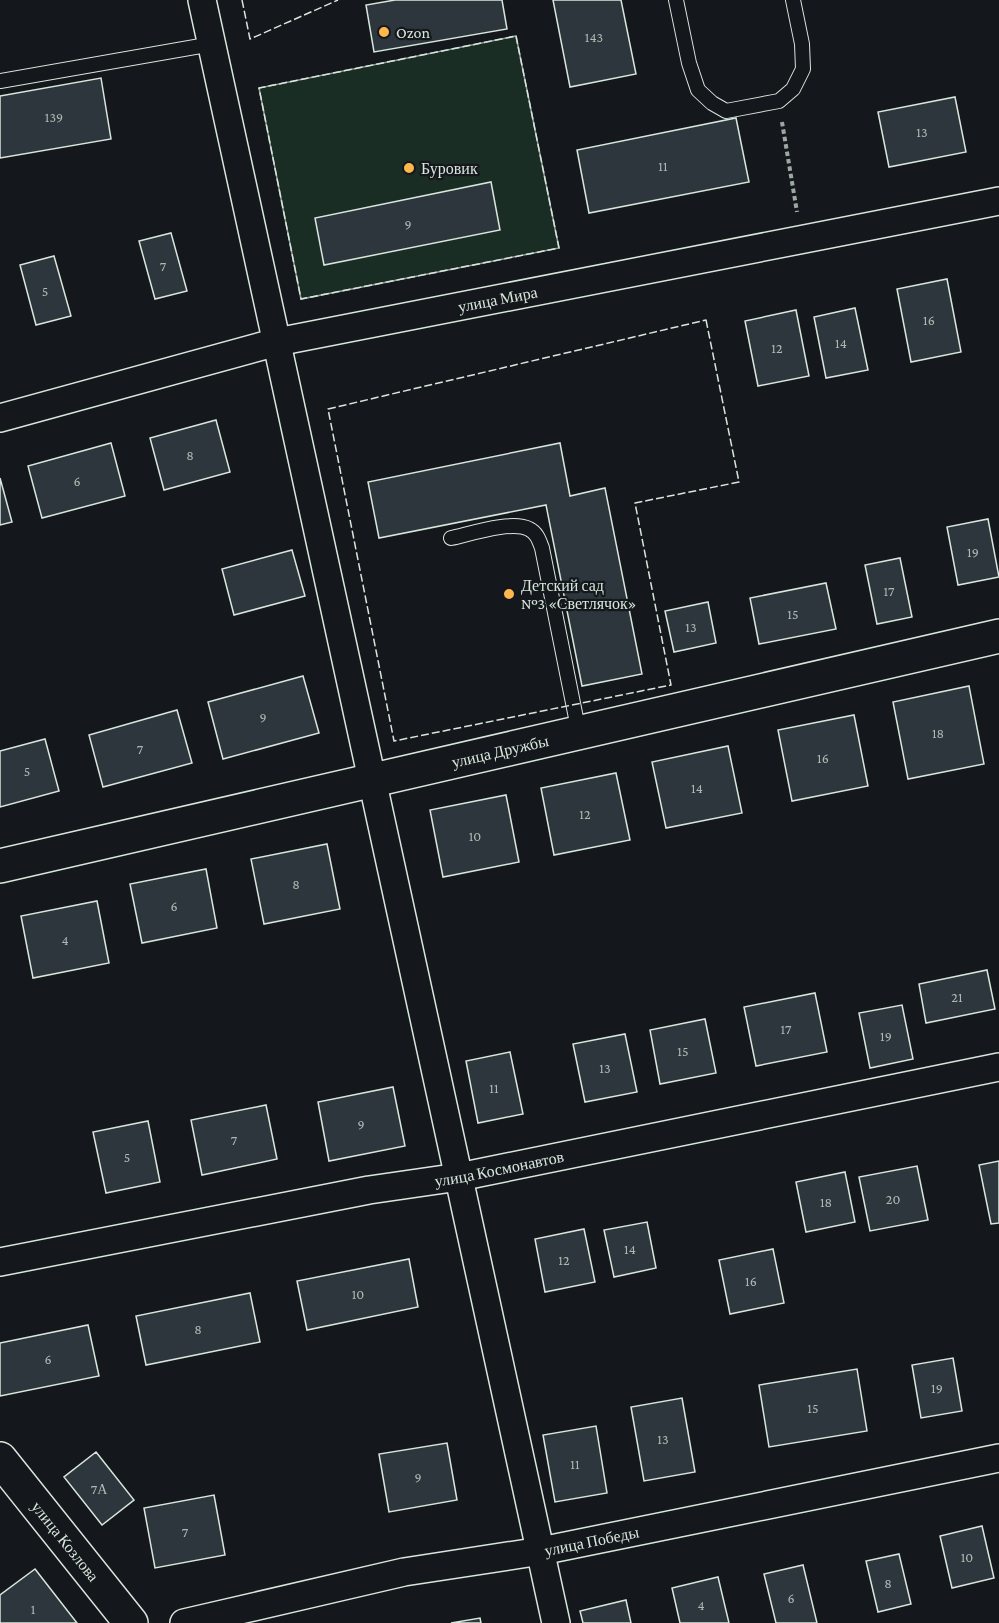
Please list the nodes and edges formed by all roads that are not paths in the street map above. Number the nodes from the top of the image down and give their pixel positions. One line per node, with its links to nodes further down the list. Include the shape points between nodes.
1 (202, 0): 4 (street)
2 (676, 0): 3 (lane, via 698,90 726,111 779,101 793,89 803,69)
3 (793, 0)
4 (212, 44): 5 (lane); 7 (street)
5 (0, 81)
6 (999, 201): 7 (street, улица Мира)
7 (277, 342): 8 (street, улица Мира); 12 (street)
8 (0, 418)
9 (451, 538): 11 (lane, via 516,525 537,536)
10 (999, 636): 11 (street, улица Дружбы)
11 (579, 733): 12 (street, улица Дружбы)
12 (373, 780): 13 (street, улица Дружбы); 15 (street)
13 (0, 866)
14 (999, 1067): 15 (street, улица Космонавтов)
15 (459, 1177): 16 (street, улица Космонавтов, via 369,1190); 19 (street)
16 (0, 1262)
17 (999, 1458): 19 (street, улица Победы)
18 (0, 1459): 20 (street, улица Козлова)
19 (541, 1551): 21 (street, улица Победы, via 404,1572); 22 (street)
20 (131, 1623)
21 (184, 1623)
22 (556, 1623)

